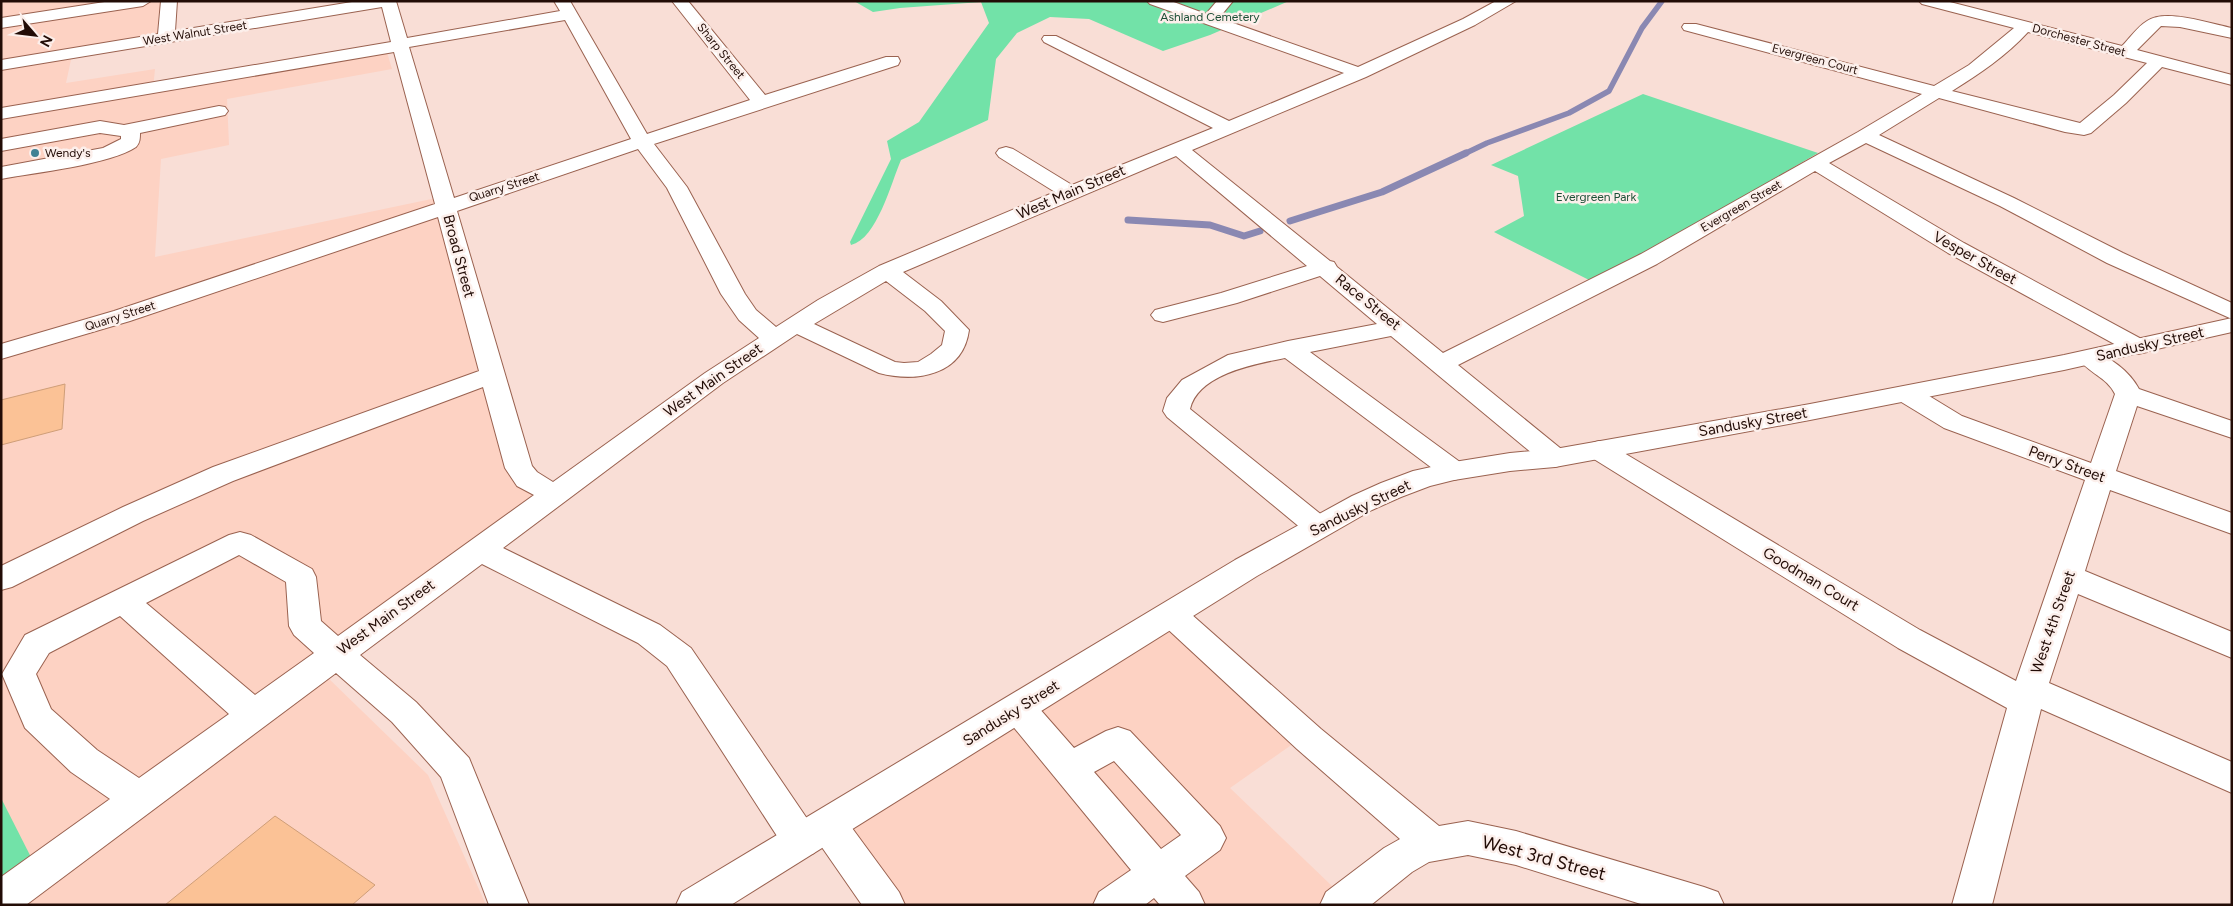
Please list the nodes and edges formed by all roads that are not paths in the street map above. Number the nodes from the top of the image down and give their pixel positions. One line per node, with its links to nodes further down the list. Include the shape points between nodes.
1 (143, 1): 13 (street)
2 (169, 1): 16 (street)
3 (388, 1): 16 (street, West Walnut Street); 20 (street, Broad Street)
4 (680, 1): 28 (street, Sharp Street)
5 (1155, 1): 10 (street)
6 (1213, 1): 10 (street)
7 (1225, 1): 12 (street)
8 (1508, 1): 25 (street, West Main Street)
9 (1927, 1): 14 (street, Dorchester Street)
10 (1173, 5): 12 (street)
11 (566, 8): 20 (street); 34 (street)
12 (1208, 21): 25 (street)
13 (1, 23)
14 (2025, 26): 21 (street, Dorchester Street); 27 (street, Evergreen Street, via 1993,56)
15 (1690, 27): 27 (street, Evergreen Court)
16 (166, 31): 19 (street); 24 (street, West Walnut Street)
17 (2232, 33): 21 (street, via 2182,23 2154,23)
18 (1050, 40): 31 (street)
19 (51, 41)
20 (400, 45): 30 (street); 41 (street, Broad Street)
21 (2126, 52): 23 (street, Dorchester Street)
22 (892, 61): 28 (street, Quarry Street)
23 (2159, 61): 26 (street, Dorchester Street); 27 (street, Evergreen Court, via 2084,129)
24 (1, 65)
25 (1360, 73): 31 (street, West Main Street)
26 (2232, 80)
27 (1940, 92): 33 (street, Evergreen Street)
28 (761, 102): 34 (street, Quarry Street)
29 (219, 111): 32 (street)
30 (1, 114)
31 (1229, 128): 36 (street, West Main Street)
32 (126, 130): 35 (street, via 100,127); 39 (street, via 131,133 130,142 108,153)
33 (1865, 136): 38 (street, Evergreen Street); 44 (street)
34 (642, 142): 41 (street, Quarry Street); 48 (street, via 677,187 732,294 747,316)
35 (1, 144)
36 (1178, 148): 40 (street, West Main Street); 42 (street, Race Street)
37 (1006, 153): 40 (street)
38 (1815, 163): 49 (street, Vesper Street, via 1956,248); 53 (street, Evergreen Street, via 1649,260)
39 (1, 173)
40 (1070, 193): 43 (street, West Main Street)
41 (446, 206): 51 (street, Quarry Street, via 122,316); 54 (street, Broad Street)
42 (1326, 267): 45 (street, via 1230,298); 47 (street, Race Street)
43 (888, 271): 48 (street, West Main Street); 48 (street, via 946,316 957,330 954,347 930,366 899,371)
44 (2232, 312)
45 (1163, 315)
46 (2232, 325): 49 (street, Sandusky Street)
47 (1398, 327): 50 (street); 53 (street, Race Street)
48 (784, 331): 62 (street, West Main Street)
49 (2138, 347): 52 (street, Sandusky Street)
50 (1288, 348): 60 (street); 64 (street, via 1237,360 1216,370 1185,389 1176,411)
51 (1, 352)
52 (2090, 358): 55 (street, Sandusky Street); 56 (street, via 2122,381)
53 (1442, 363): 59 (street, Race Street)
54 (492, 375): 62 (street, Broad Street, via 519,468 527,479); 67 (street, via 223,474)
55 (1907, 394): 58 (street, Sandusky Street); 61 (street, Perry Street, via 1953,422)
56 (2128, 394): 57 (street); 61 (street, West 4th Street)
57 (2232, 430)
58 (1599, 450): 59 (street, Sandusky Street); 72 (street, Goodman Court, via 1909,639)
59 (1556, 458): 60 (street, Sandusky Street)
60 (1454, 471): 64 (street, Sandusky Street, via 1391,490)
61 (2100, 476): 63 (street, Perry Street); 66 (street, West 4th Street)
62 (553, 494): 65 (street, West Main Street)
63 (2232, 524)
64 (1318, 527): 69 (street, Sandusky Street)
65 (478, 549): 71 (street, West Main Street); 78 (street, via 649,634 679,657)
66 (2068, 577): 70 (street); 72 (street, West 4th Street)
67 (1, 579)
68 (123, 601): 71 (street, via 240,542 301,577 305,626); 74 (street); 77 (street, via 37,644 19,674 37,718 84,761)
69 (1171, 614): 73 (street, Sandusky Street); 79 (street, via 1309,739)
70 (2232, 646)
71 (337, 654): 74 (street, West Main Street); 82 (street, via 404,712 456,769)
72 (2028, 696): 76 (street, Goodman Court); 89 (street, West 4th Street)
73 (1019, 709): 75 (street); 78 (street, Sandusky Street)
74 (254, 715): 77 (street, West Main Street)
75 (1070, 768): 80 (street); 80 (street, via 1118,741 1207,838)
76 (2232, 778)
77 (140, 799): 81 (street, West Main Street)
78 (814, 833): 83 (street, Sandusky Street); 84 (street)
79 (1432, 843): 87 (street, West 3rd Street, via 1398,860); 88 (street, West 3rd Street, via 1468,838 1516,848)
80 (1157, 873): 85 (street); 86 (street)
81 (1, 900)
82 (509, 905)
83 (696, 905)
84 (884, 905)
85 (1113, 905)
86 (1185, 905)
87 (1340, 905)
88 (1704, 905)
89 (1972, 905)

